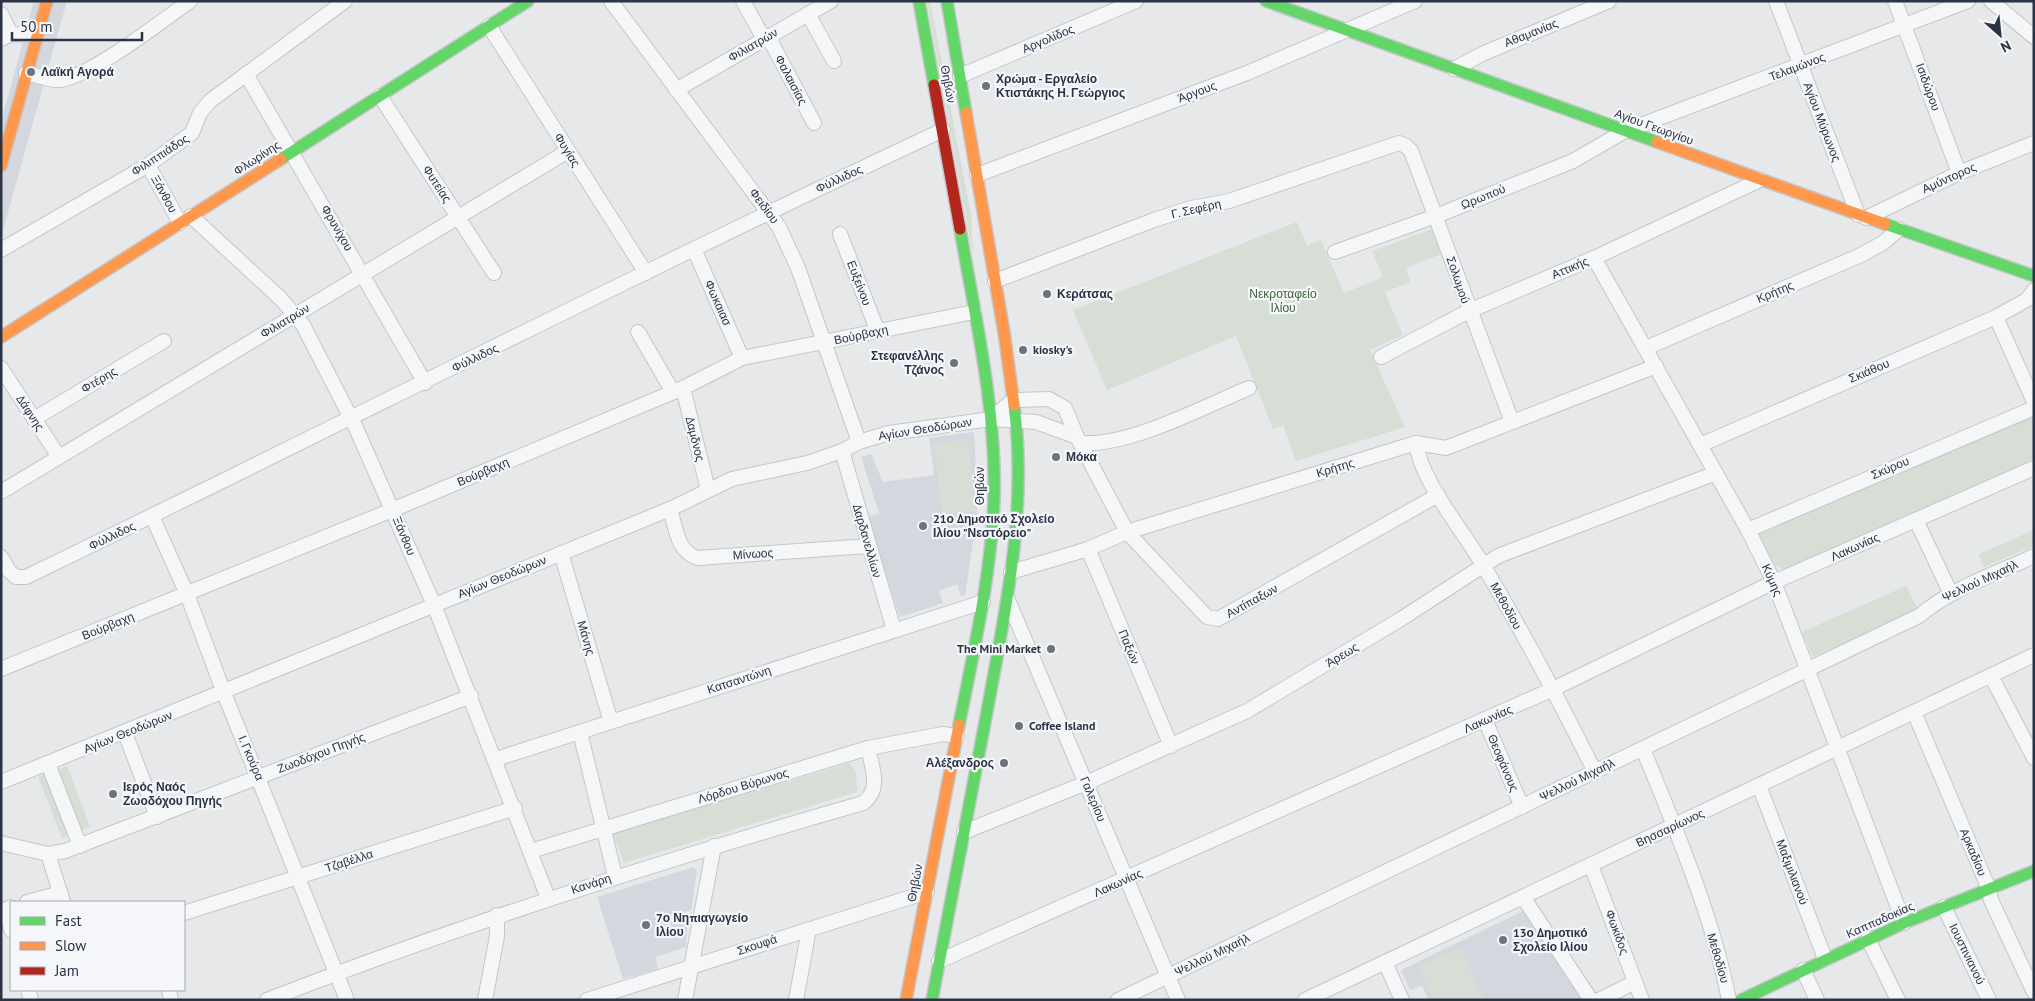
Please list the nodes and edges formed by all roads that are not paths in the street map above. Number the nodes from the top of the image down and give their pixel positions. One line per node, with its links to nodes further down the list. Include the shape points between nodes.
1 (47, 1): 23 (main road)
2 (190, 1): 30 (street, via 75,76 59,80)
3 (345, 1): 31 (street, Φιλιππιάδος)
4 (528, 1): 21 (main road, Φλωρίνης)
5 (612, 1): 33 (street, Φειδίου)
6 (743, 1): 26 (street, Φαλαισίας)
7 (831, 1): 19 (street, Φιλιατρών)
8 (919, 1): 36 (main road, Θηβών)
9 (947, 1): 32 (main road, Θηβών)
10 (1136, 1): 32 (street, Αργολίδος)
11 (1266, 1): 22 (main road, Αγίου Γεωργίου)
12 (1415, 1): 22 (street, Άργους)
13 (1610, 1): 29 (street, Αθαμανίας, via 1482,54)
14 (1776, 1): 28 (street, Αγίου Μύρωνος)
15 (1895, 1): 20 (street, Ισιδώρου)
16 (1968, 1): 20 (street, Τελαμώνος)
17 (1991, 1): 25 (street)
18 (1, 14): 24 (street)
19 (808, 14): 26 (street, Φιλιατρών); 27 (street)
20 (1905, 25): 28 (street, Τελαμώνος); 44 (street, Ισιδώρου)
21 (489, 26): 34 (main road, Φλωρίνης); 40 (street, Φυγίας)
22 (1345, 30): 29 (main road, Αγίου Γεωργίου); 45 (street, Άργους, via 1247,73)
23 (36, 35): 24 (street); 30 (main road)
24 (6, 36)
25 (2034, 36)
26 (766, 38): 33 (street, Φιλιατρών); 35 (street, Φαλαισίας)
27 (834, 61)
28 (1800, 66): 37 (street, Τελαμώνος); 50 (street, Αγίου Μύρωνος)
29 (1454, 69): 37 (main road, Αγίου Γεωργίου)
30 (26, 73): 43 (main road)
31 (246, 74): 41 (street, Φρυνίχου); 42 (street, Φιλιππιάδος, via 210,101 200,113 192,133)
32 (960, 76): 45 (main road, Θηβών)
33 (676, 90): 47 (street, Φειδίου)
34 (380, 96): 41 (main road, Φλωρίνης); 49 (street, Φυτείας)
35 (814, 123)
36 (943, 130): 47 (street, Φύλλιδος); 65 (main road, Θηβών)
37 (1625, 131): 46 (main road, Αγίου Γεωργίου); 48 (street, Ωρωπού, via 1573,161)
38 (1399, 143): 48 (street, Σολωμού, via 1411,151); 62 (street, Γ. Σεφέρη, via 1229,201 1191,208 1154,220)
39 (2034, 143): 44 (street, Αμύντορος)
40 (568, 151): 49 (street, Φιλιατρών); 59 (street, Φυγίας)
41 (292, 152): 51 (main road, Φλωρίνης); 60 (street, Φρυνίχου)
42 (148, 165): 51 (street, Ξάνθου); 55 (street, Φιλιππιάδος)
43 (1, 166)
44 (1959, 173): 50 (street, Αμύντορος)
45 (978, 175): 62 (main road, Θηβών)
46 (1760, 180): 50 (main road, Αγίου Γεωργίου); 57 (street, Αττικής)
47 (768, 212): 54 (street, Φύλλιδος); 72 (street, Φειδίου, via 789,245)
48 (1436, 216): 56 (street, Ωρωπού); 64 (street, Σολωμού)
49 (458, 217): 58 (street, Φυτείας); 60 (street, Φιλιατρών)
50 (1862, 217): 52 (main road, Αγίου Γεωργίου)
51 (186, 220): 66 (street, Ξάνθου); 70 (main road, Φλωρίνης)
52 (1899, 229): 61 (main road, Αγίου Γεωργίου); 73 (street, Κρήτης, via 1883,243 1861,255)
53 (840, 234): 69 (street, Ευξείνου)
54 (694, 249): 59 (street, Φύλλιδος); 75 (street, Φωκαιασ)
55 (1, 250)
56 (1335, 252)
57 (1594, 258): 64 (street, Αττικής); 73 (street, Κύμης)
58 (494, 273)
59 (646, 273): 78 (street, Φύλλιδος)
60 (364, 274): 66 (street, Φιλιατρών); 78 (street, Φρυνίχου)
61 (2034, 276)
62 (995, 281): 81 (main road, Θηβών)
63 (2034, 290): 67 (street, Σκιάθου, via 2028,299)
64 (1469, 311): 74 (street, Αττικής); 88 (street, Σολωμού)
65 (974, 312): 69 (street, Βούρβαχη); 86 (main road, Θηβών)
66 (296, 314): 84 (street, Ξάνθου); 94 (street, Φιλιατρών)
67 (1996, 317): 82 (street); 92 (street, Σκιάθου)
68 (638, 332): 80 (street, Δαμδνος)
69 (878, 332): 72 (street, Βούρβαχη)
70 (1, 337)
71 (164, 341): 85 (street, Φτέρης)
72 (824, 343): 75 (street, Βούρβαχη); 90 (street, Φειδίου)
73 (1646, 348): 76 (street, Κύμης)
74 (1381, 357)
75 (742, 358): 80 (street, Βούρβαχη)
76 (1656, 366): 88 (street, Κρήτης); 92 (street, Κύμης)
77 (1, 368): 85 (street, Δάφνης)
78 (425, 383): 84 (street, Φύλλιδος)
79 (1249, 388): 89 (street, via 1151,428 1096,443)
80 (678, 390): 97 (street, Δαμδνος); 101 (street, Βούρβαχη)
81 (1013, 400): 86 (street); 87 (main road, Θηβών); 89 (street, Αντίπαξων, via 1034,398 1059,402)
82 (2034, 402)
83 (2034, 408): 104 (street, Σκύρου)
84 (351, 418): 101 (street, Ξάνθου); 102 (street, Φύλλιδος)
85 (34, 419): 94 (street, Δάφνης)
86 (990, 419): 87 (street, Αγίων Θεοδώρων); 90 (street, Αγίων Θεοδώρων, via 889,433); 117 (main road, Θηβών, via 994,500)
87 (1016, 422): 89 (street, via 1036,422); 112 (main road, Θηβών, via 1018,493)
88 (1512, 422): 91 (street, Κρήτης, via 1446,448)
89 (1080, 440): 105 (street, Αντίπαξων)
90 (859, 442): 93 (street, Αγίων Θεοδώρων)
91 (1416, 443): 99 (street, Μεθοδίου, via 1418,460); 105 (street, Κρήτης)
92 (1700, 445): 96 (street, Κύμης)
93 (842, 451): 97 (street, Αγίων Θεοδώρων, via 732,479); 106 (street, Δαρδανελλίων)
94 (59, 457): 98 (street, Φιλιατρών)
95 (2034, 468): 103 (street, Λακωνίας)
96 (1716, 473): 104 (street, Κύμης); 111 (street, Άρεως, via 1498,556)
97 (708, 490): 100 (street, Αγίων Θεοδώρων)
98 (1, 492)
99 (1438, 495): 105 (street, Αντίπαξων, via 1218,619 1208,617); 111 (street, Μεθοδίου)
100 (670, 509): 106 (street, Μίνωος, via 681,547 688,555 698,558); 108 (street, Αγίων Θεοδώρων)
101 (392, 510): 114 (street, Βούρβαχη); 118 (street, Ξάνθου)
102 (152, 516): 110 (street, Φύλλιδος, via 26,577 16,577); 114 (street, Ι. Γκούρα)
103 (1916, 520): 113 (street, Λακωνίας); 115 (street)
104 (1748, 530): 113 (street, Κύμης)
105 (1127, 532): 107 (street, Κρήτης)
106 (868, 546): 119 (street, Δαρδανελλίων)
107 (1088, 549): 112 (street, Κρήτης); 133 (street, Παξών)
108 (561, 553): 118 (street, Αγίων Θεοδώρων); 129 (street, Μάνης)
109 (2034, 556): 115 (street, Ψελλού Μιχαήλ)
110 (1, 557)
111 (1483, 565): 124 (street, Μεθοδίου); 133 (street, Άρεως, via 1446,592 1307,677 1247,711)
112 (1011, 572): 116 (main road, Θηβών)
113 (1774, 582): 122 (street, Κύμης); 124 (street, Λακωνίας)
114 (187, 594): 121 (street, Βούρβαχη); 125 (street, Ι. Γκούρα)
115 (1951, 594): 122 (street, Ψελλού Μιχαήλ, via 1919,616)
116 (1008, 599): 143 (street, Γαλερίου); 150 (main road, Θηβών)
117 (983, 602): 119 (street, Κατσαντώνη); 132 (main road, Θηβών)
118 (434, 605): 125 (street, Αγίων Θεοδώρων); 126 (street, Ξάνθου)
119 (894, 630): 129 (street, Κατσαντώνη)
120 (2034, 655): 123 (street, Βησσαρίωνος)
121 (1, 669)
122 (1807, 670): 135 (street, Ψελλού Μιχαήλ); 136 (street, Κύμης)
123 (1991, 676): 127 (street, Βησσαρίωνος); 137 (street)
124 (1553, 689): 128 (street, Λακωνίας); 140 (street, Μεθοδίου)
125 (224, 693): 131 (street, Αγίων Θεοδώρων); 141 (street, Ι. Γκούρα)
126 (471, 696): 138 (street, Ξάνθου); 141 (street, Ζωοδόχου Πηγής)
127 (1914, 712): 136 (street, Βησσαρίωνος); 161 (street, Αρκαδίου)
128 (1485, 720): 145 (street, Θεοφάνους); 160 (street, Λακωνίας)
129 (610, 722): 130 (street, Κατσαντώνη)
130 (580, 732): 138 (street, Κατσαντώνη); 149 (street)
131 (125, 733): 139 (street, Αγίων Θεοδώρων); 147 (street)
132 (957, 736): 134 (street, Λόρδου Βύρωνος, via 943,734); 162 (main road, Θηβών)
133 (1171, 746): 143 (street, Άρεως)
134 (868, 748): 149 (street, Λόρδου Βύρωνος); 153 (street, Κανάρη, via 875,785 873,793 863,803)
135 (1643, 748): 140 (street, Ψελλού Μιχαήλ); 148 (street, Μεθοδίου)
136 (1838, 748): 144 (street, Βησσαρίωνος); 170 (street, Κύμης)
137 (2034, 758)
138 (496, 759): 146 (street, Ξάνθου)
139 (48, 764): 142 (street, Αγίων Θεοδώρων); 152 (street)
140 (1595, 772): 145 (street, Ψελλού Μιχαήλ)
141 (259, 776): 147 (street, Ζωοδόχου Πηγής); 159 (street, Ι. Γκούρα)
142 (1, 782)
143 (1086, 783): 150 (street, Άρεως); 160 (street, Γαλερίου)
144 (1759, 785): 148 (street, Βησσαρίωνος); 173 (street, Μαξιμιλιανού)
145 (1522, 807): 179 (street, Ψελλού Μιχαήλ)
146 (515, 808): 154 (street, Ξάνθου); 159 (street, Τζαβέλλα)
147 (157, 817): 152 (street, Ζωοδόχου Πηγής)
148 (1674, 825): 156 (street, Βησσαρίωνος); 198 (street, Μεθοδίου, via 1721,960)
149 (605, 828): 154 (street, Λόρδου Βύρωνος); 158 (street)
150 (964, 832): 174 (main road, Θηβών)
151 (1, 843): 155 (street, Ζωοδόχου Πηγής)
152 (80, 846): 155 (street, Ζωοδόχου Πηγής)
153 (714, 846): 158 (street, Κανάρη); 176 (street)
154 (531, 852): 165 (street, Ξάνθου)
155 (48, 854): 164 (street)
156 (1591, 865): 163 (street, Βησσαρίωνος); 180 (street, Φωκίδος)
157 (2034, 871): 161 (main road, Καππαδοκίας)
158 (615, 876): 165 (street, Κανάρη)
159 (298, 877): 168 (street, Τζαβέλλα); 178 (street, Ι. Γκούρα)
160 (1127, 880): 174 (street, Λακωνίας); 179 (street, Γαλερίου)
161 (1989, 889): 167 (main road, Καππαδοκίας); 181 (street, Αρκαδίου, via 1991,900)
162 (927, 892): 171 (street, Σκουφά); 189 (main road, Θηβών)
163 (1523, 897): 175 (street, Βησσαρίωνος); 195 (street)
164 (62, 898): 166 (street)
165 (548, 898): 169 (street, Κανάρη)
166 (36, 901)
167 (1944, 907): 170 (main road, Καππαδοκίας); 202 (street, Ιουστινιανού)
168 (185, 913)
169 (497, 915): 178 (street, Κανάρη); 185 (street, via 497,936)
170 (1904, 923): 172 (main road, Καππαδοκίας)
171 (809, 929): 176 (street, Σκουφά); 188 (street)
172 (1868, 939): 173 (main road, Καππαδοκίας); 201 (street)
173 (1826, 959): 177 (main road, Καππαδοκίας)
174 (939, 961): 190 (main road, Θηβών)
175 (1385, 962): 182 (street, Βησσαρίωνος); 194 (street)
176 (691, 966): 186 (street, Σκουφά); 187 (street)
177 (1803, 970): 199 (main road, Καππαδοκίας); 200 (street)
178 (337, 973): 183 (street, Κανάρη); 184 (street, Ι. Γκούρα)
179 (1168, 976): 191 (street, Ψελλού Μιχαήλ); 192 (street, Γαλερίου)
180 (1635, 982): 196 (street); 197 (street, Φωκίδος)
181 (2034, 992)
182 (1321, 996): 193 (street, Βησσαρίωνος)
183 (267, 1000)
184 (347, 1000)
185 (486, 1000)
186 (587, 1000)
187 (685, 1000)
188 (796, 1000)
189 (906, 1000)
190 (932, 1000)
191 (1118, 1000)
192 (1178, 1000)
193 (1305, 1000)
194 (1402, 1000)
195 (1591, 1000)
196 (1599, 1000)
197 (1642, 1000)
198 (1729, 1000)
199 (1741, 1000)
200 (1817, 1000)
201 (1898, 1000)
202 (1989, 1000)

